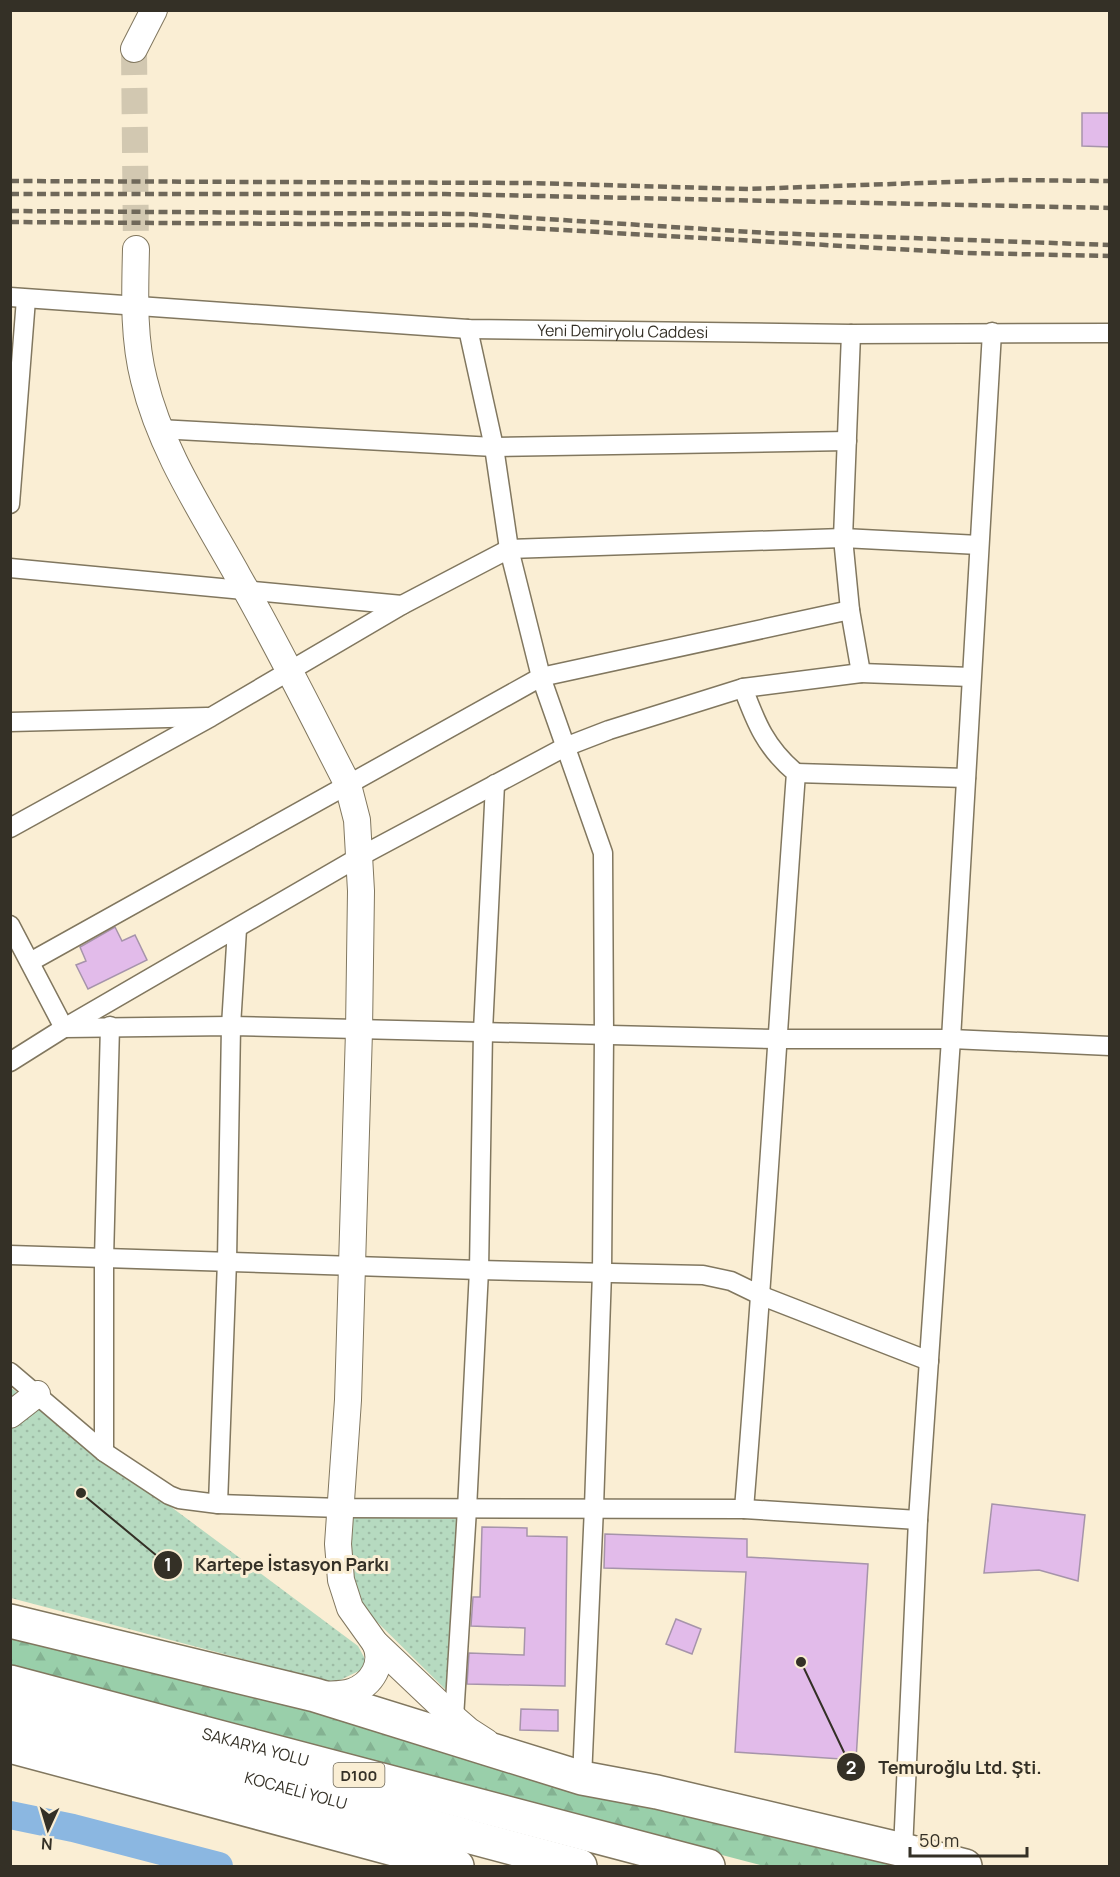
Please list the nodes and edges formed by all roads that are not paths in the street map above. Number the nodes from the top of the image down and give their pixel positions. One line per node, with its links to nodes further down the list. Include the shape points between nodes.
1 (154, 10): 2 (street)
2 (134, 50)
3 (136, 249): 5 (street)
4 (18, 298): 5 (street, Yeni Demiryolu Caddesi); 13 (street)
5 (135, 305): 6 (street, Yeni Demiryolu Caddesi); 10 (street, via 139,359)
6 (468, 329): 9 (street, Yeni Demiryolu Caddesi); 12 (street)
7 (992, 332): 8 (street, Yeni Demiryolu Caddesi); 9 (street, Yeni Demiryolu Caddesi); 15 (street)
8 (1110, 333)
9 (851, 334): 11 (street)
10 (159, 429): 12 (street); 18 (street)
11 (847, 441): 12 (street); 14 (street)
12 (494, 447): 16 (street)
13 (10, 504)
14 (843, 538): 15 (street); 16 (street); 20 (street)
15 (979, 545): 24 (street)
16 (509, 549): 19 (street); 23 (street)
17 (10, 568): 18 (street)
18 (246, 589): 19 (street); 21 (street)
19 (402, 605): 21 (street)
20 (850, 610): 22 (street); 23 (street)
21 (290, 671): 26 (street); 32 (street)
22 (861, 673): 24 (street); 25 (street)
23 (541, 677): 28 (street); 32 (street)
24 (971, 677): 30 (street)
25 (743, 688): 28 (street); 29 (street, via 764,738)
26 (211, 717): 27 (street); 33 (street)
27 (10, 722)
28 (565, 747): 31 (street); 43 (street, via 603,854)
29 (796, 773): 30 (street); 44 (street)
30 (966, 778): 45 (street)
31 (495, 784): 34 (street); 42 (street)
32 (348, 785): 34 (street, via 357,820); 37 (street)
33 (10, 828)
34 (359, 857): 36 (street); 41 (street)
35 (10, 926): 37 (street)
36 (237, 929): 39 (street); 40 (street)
37 (30, 962): 40 (street)
38 (110, 1026): 39 (street); 40 (street); 49 (street)
39 (231, 1026): 41 (street); 50 (street)
40 (64, 1028): 47 (street)
41 (359, 1031): 42 (street); 51 (street)
42 (483, 1031): 43 (street); 52 (street)
43 (604, 1036): 44 (street); 53 (street)
44 (776, 1039): 45 (street); 54 (street)
45 (951, 1039): 46 (street); 55 (street)
46 (1110, 1046)
47 (10, 1062)
48 (10, 1255): 49 (street)
49 (104, 1259): 50 (street); 59 (street)
50 (227, 1261): 51 (street); 60 (street)
51 (352, 1266): 52 (street); 62 (street)
52 (479, 1270): 53 (street); 63 (street)
53 (602, 1272): 54 (street, via 703,1275 731,1281); 61 (street)
54 (762, 1296): 55 (street); 64 (street)
55 (929, 1361): 65 (street)
56 (10, 1372): 57 (street)
57 (37, 1394): 58 (street); 59 (street)
58 (10, 1415)
59 (104, 1452): 60 (street, via 169,1495)
60 (218, 1504): 62 (street)
61 (594, 1507): 63 (street); 64 (street); 74 (street)
62 (341, 1508): 63 (street); 67 (street, via 342,1587 350,1608)
63 (467, 1509): 71 (street)
64 (744, 1509): 65 (street)
65 (918, 1520): 75 (street)
66 (10, 1621): 69 (highway)
67 (381, 1649): 69 (street, via 369,1681 352,1691); 71 (street)
68 (10, 1682): 78 (highway, SAKARYA YOLU / D100)
69 (315, 1695): 73 (highway)
70 (10, 1714): 77 (highway, KOCAELİ YOLU / D100)
71 (454, 1718): 73 (street)
72 (10, 1746): 76 (highway)
73 (510, 1757): 74 (highway)
74 (582, 1778): 75 (highway)
75 (903, 1850): 79 (highway)
76 (457, 1866)
77 (580, 1866)
78 (708, 1866)
79 (965, 1866)

